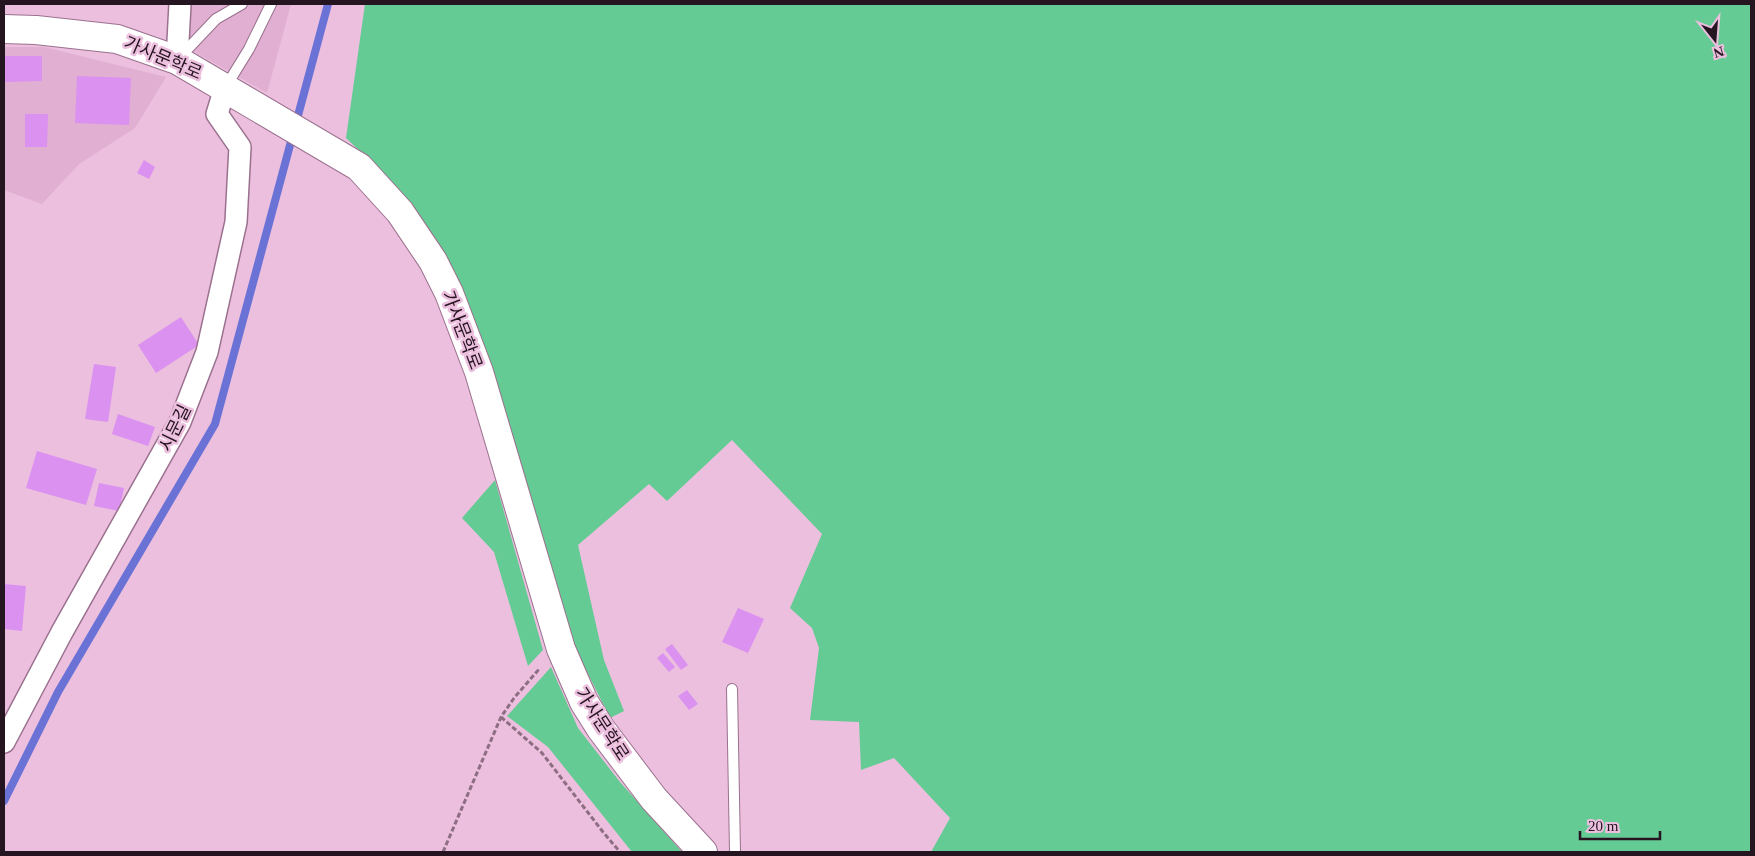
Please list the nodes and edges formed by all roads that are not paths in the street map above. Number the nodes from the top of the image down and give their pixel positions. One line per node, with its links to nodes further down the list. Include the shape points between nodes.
1 (180, 4): 5 (street)
2 (242, 4): 5 (lane, via 216,19)
3 (271, 4): 6 (lane, via 250,48)
4 (4, 29): 5 (main road, 가사문학로, via 117,39)
5 (177, 60): 6 (main road, 가사문학로)
6 (225, 88): 8 (street, 시문길, via 217,114 240,147 236,222 207,352 180,422); 9 (main road, 가사문학로, via 359,167 400,212 433,261 449,292 479,372 561,649 584,702 654,799)
7 (732, 688): 10 (lane)
8 (4, 742)
9 (703, 852)
10 (735, 852)

